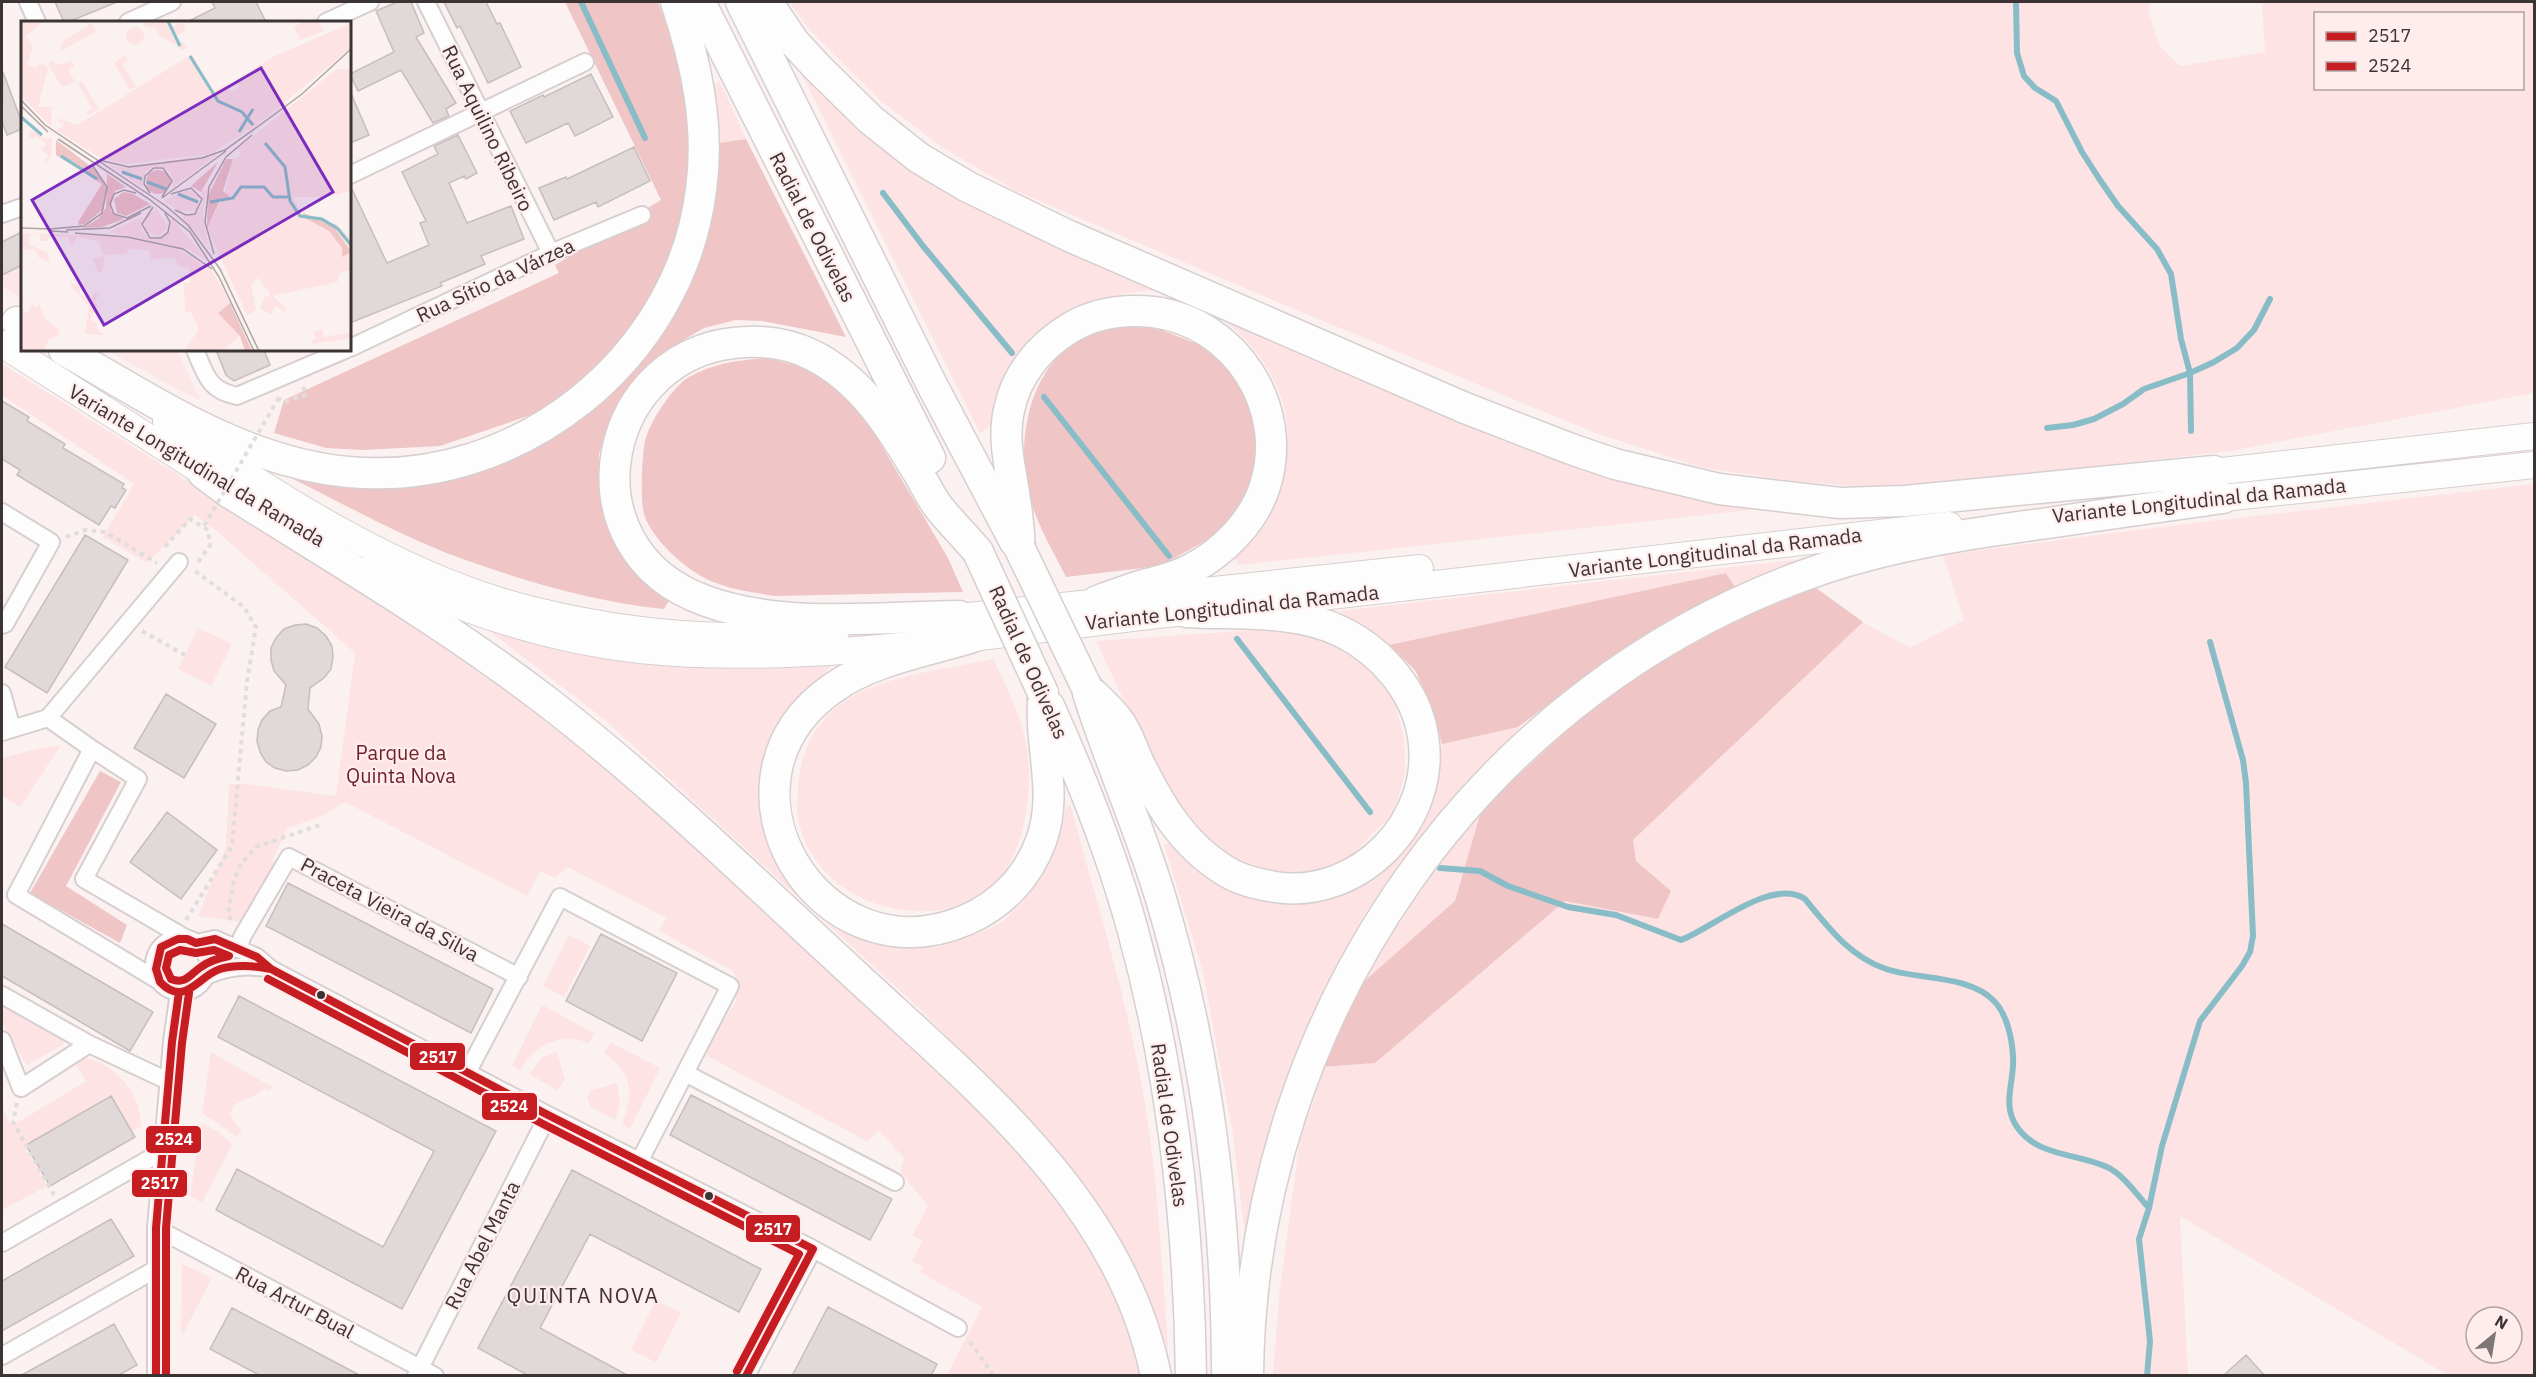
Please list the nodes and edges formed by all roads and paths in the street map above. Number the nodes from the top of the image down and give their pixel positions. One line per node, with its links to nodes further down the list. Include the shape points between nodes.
1 (28, 2): 9 (street)
2 (172, 2): 10 (street)
3 (370, 2): 11 (street)
4 (426, 2): 13 (street, Rua Aquilino Ribeiro)
5 (676, 2): 22 (highway, via 703,116 702,188 687,249 668,296 616,369 572,408 521,439 486,454 414,471 381,474 309,466 207,431)
6 (700, 2): 35 (highway, Radial de Odivelas)
7 (741, 2): 33 (highway, Radial de Odivelas, via 931,383)
8 (767, 2): 29 (highway, via 794,42 842,94 919,158 960,182 1060,232 1444,399 1615,464 1719,489 1840,503)
9 (37, 21)
10 (130, 21)
11 (328, 21)
12 (585, 62): 13 (street)
13 (480, 112): 14 (street); 18 (street, Rua Aquilino Ribeiro)
14 (351, 175)
15 (21, 207): 16 (street)
16 (2, 214)
17 (642, 215): 18 (street, Rua Sítio da Várzea)
18 (551, 253): 19 (street, Rua Sítio da Várzea)
19 (351, 348)
20 (45, 351): 28 (main road, Variante Longitudinal da Ramada)
21 (60, 351): 43 (main road, Variante Longitudinal da Ramada, via 326,522 437,577 518,606 623,627 727,636)
22 (66, 351)
23 (195, 351): 24 (street, via 220,393 237,396)
24 (343, 351)
25 (278, 399): 31 (path, bridge)
26 (2535, 436): 29 (main road, Variante Longitudinal da Ramada)
27 (2535, 465): 29 (main road, Variante Longitudinal da Ramada)
28 (203, 473): 43 (main road, Variante Longitudinal da Ramada, via 318,540 404,584 482,614 562,637 639,650 758,654 835,650); 81 (highway, via 419,611 569,719 649,786 932,1046 1017,1129 1073,1194 1120,1274 1141,1322)
29 (2219, 484): 39 (main road, Variante Longitudinal da Ramada, via 2007,500 1391,572); 40 (main road, Variante Longitudinal da Ramada, via 1982,521); 84 (highway, via 1944,537 1823,569 1746,601 1665,642 1536,735 1471,800 1418,865 1370,937 1332,1005 1295,1097 1272,1174 1255,1274)
30 (2, 512): 32 (street)
31 (204, 526): 34 (path, via 190,519); 51 (path, via 210,545 192,570 244,607 256,627 247,681 232,846)
32 (51, 542): 37 (path, via 85,530 105,532); 42 (street)
33 (1020, 549): 39 (highway, via 1006,428 1009,407 1029,364 1056,336 1077,324 1119,311 1166,314 1205,328 1226,344 1255,380 1272,446 1265,487 1242,528 1205,561 1167,580); 45 (highway, Radial de Odivelas, bridge)
34 (162, 550)
35 (978, 552): 43 (highway, via 936,504 896,437 855,384 812,355 789,346 737,342 714,345 688,356 650,385 623,430 614,482 617,510 626,536 640,557 687,593 727,608 795,617); 47 (highway, Radial de Odivelas, bridge)
36 (158, 556): 37 (path)
37 (154, 561): 38 (path)
38 (175, 566): 41 (street)
39 (1097, 601): 43 (main road, Variante Longitudinal da Ramada)
40 (1186, 612): 43 (main road, Variante Longitudinal da Ramada); 45 (highway, via 1298,618 1321,624 1361,644 1394,673 1409,694 1423,735 1425,755 1408,819 1398,835 1368,864 1346,877 1310,888 1265,885 1226,871 1190,844 1176,826 1150,785 1119,721)
41 (128, 623): 44 (path); 48 (street)
42 (2, 625)
43 (966, 627): 47 (highway, via 834,687 812,705 785,745 778,769 775,810 779,834 803,879 825,901 848,917 873,927 914,932 936,930 980,915 1010,891 1033,860 1047,818 1050,790)
44 (185, 655)
45 (1086, 688): 83 (highway, Radial de Odivelas, via 1155,880 1197,1047 1218,1192)
46 (2, 693): 49 (street)
47 (1043, 693): 82 (highway, Radial de Odivelas, via 1078,770 1114,870 1154,1020 1171,1112 1181,1200)
48 (48, 718): 49 (street); 50 (street)
49 (7, 730)
50 (92, 749): 51 (street, via 138,778 84,879); 56 (street, via 16,895)
51 (187, 938): 52 (street, via 215,939); 54 (street, via 207,958); 56 (street, via 169,941 156,954 155,973)
52 (239, 948): 53 (street); 55 (street, Praceta Vieira da Silva, via 289,857)
53 (272, 969): 54 (street, via 249,965); 61 (street)
54 (206, 976): 57 (street, via 195,988)
55 (519, 977): 61 (street); 62 (street, via 560,897 730,986)
56 (159, 981): 57 (street)
57 (179, 992): 63 (street)
58 (2, 995): 60 (street)
59 (2, 1040): 64 (street)
60 (89, 1044): 63 (street); 64 (street)
61 (468, 1073): 65 (street)
62 (685, 1073): 67 (street); 68 (street)
63 (170, 1082): 66 (street)
64 (21, 1088): 69 (path, via 13,1122)
65 (548, 1115): 67 (street); 76 (street, Rua Abel Manta)
66 (163, 1151): 70 (street); 71 (street)
67 (639, 1162): 72 (street)
68 (895, 1182)
69 (48, 1185)
70 (156, 1228): 73 (street); 76 (street, Rua Artur Bual)
71 (2, 1243)
72 (813, 1250): 74 (street); 79 (street)
73 (156, 1269): 75 (street); 77 (street)
74 (958, 1328): 80 (path)
75 (2, 1356)
76 (418, 1372): 78 (street, Rua Artur Bual)
77 (156, 1376)
78 (435, 1376)
79 (746, 1376)
80 (994, 1376)
81 (1156, 1376)
82 (1191, 1376)
83 (1227, 1376)
84 (1248, 1376)

